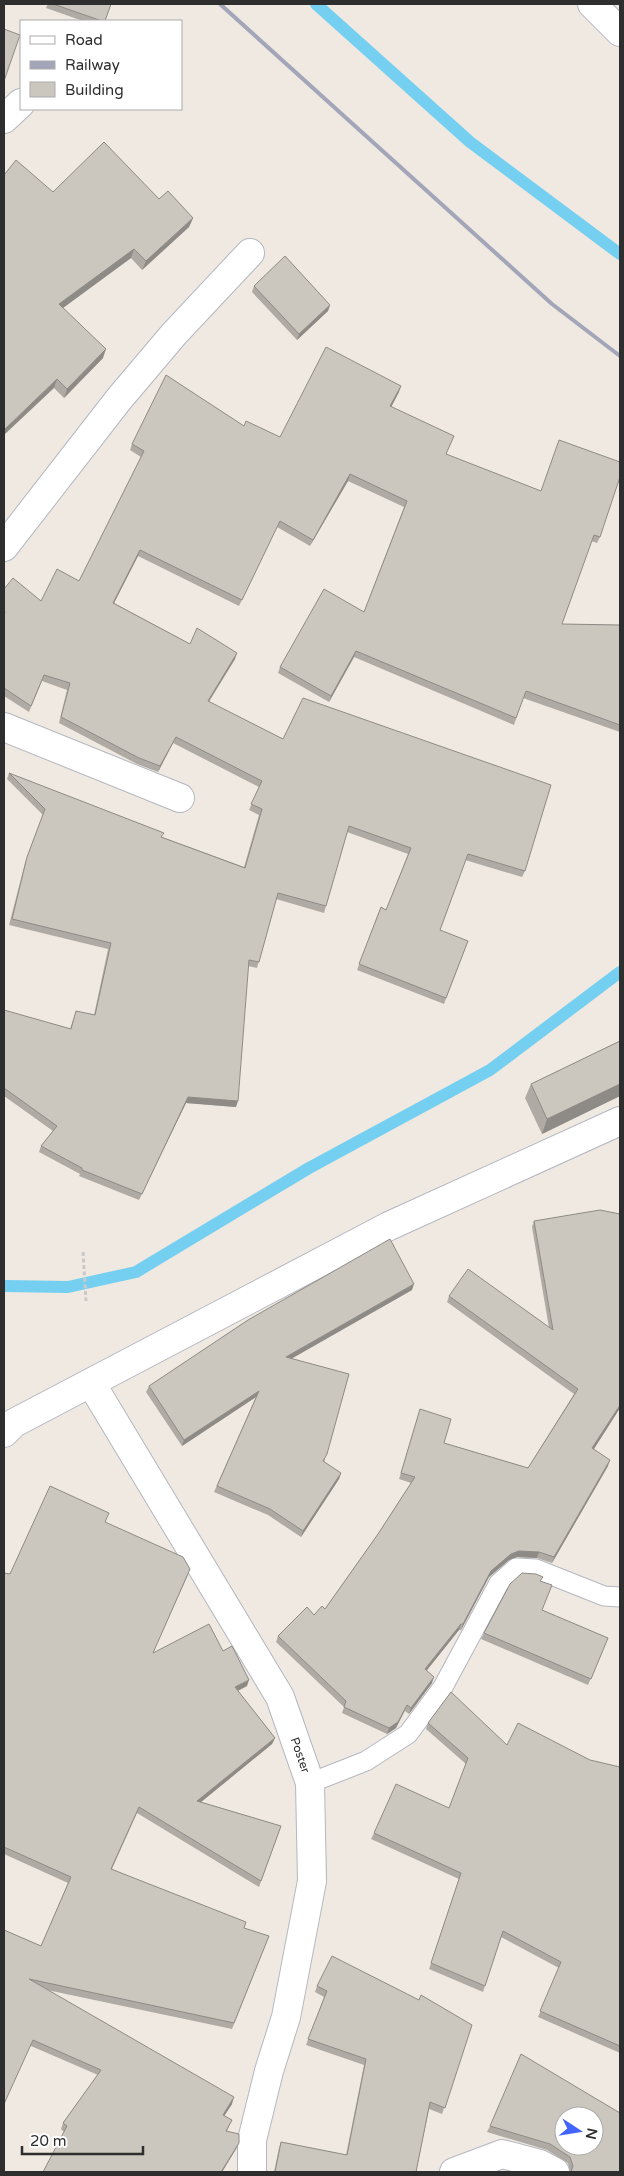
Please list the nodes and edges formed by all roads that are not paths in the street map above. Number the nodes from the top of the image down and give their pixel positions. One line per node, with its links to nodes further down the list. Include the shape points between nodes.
1 (592, 4): 2 (street)
2 (620, 32)
3 (20, 104): 4 (street)
4 (4, 119)
5 (250, 253): 6 (street, via 137,377)
6 (4, 547)
7 (4, 727): 8 (street)
8 (180, 798)
9 (620, 1121): 10 (street, via 389,1226)
10 (91, 1383): 11 (street, via 14,1423); 13 (street, Poster, via 280,1697)
11 (4, 1433)
12 (620, 1597): 13 (lane, via 604,1596 536,1569 516,1568 499,1583 443,1687 408,1734 366,1761)
13 (310, 1783): 14 (street, Poster, via 312,1881 286,2017 252,2140)
14 (252, 2172)
15 (454, 2172): 16 (street, via 502,2154 540,2164)
16 (555, 2172)

